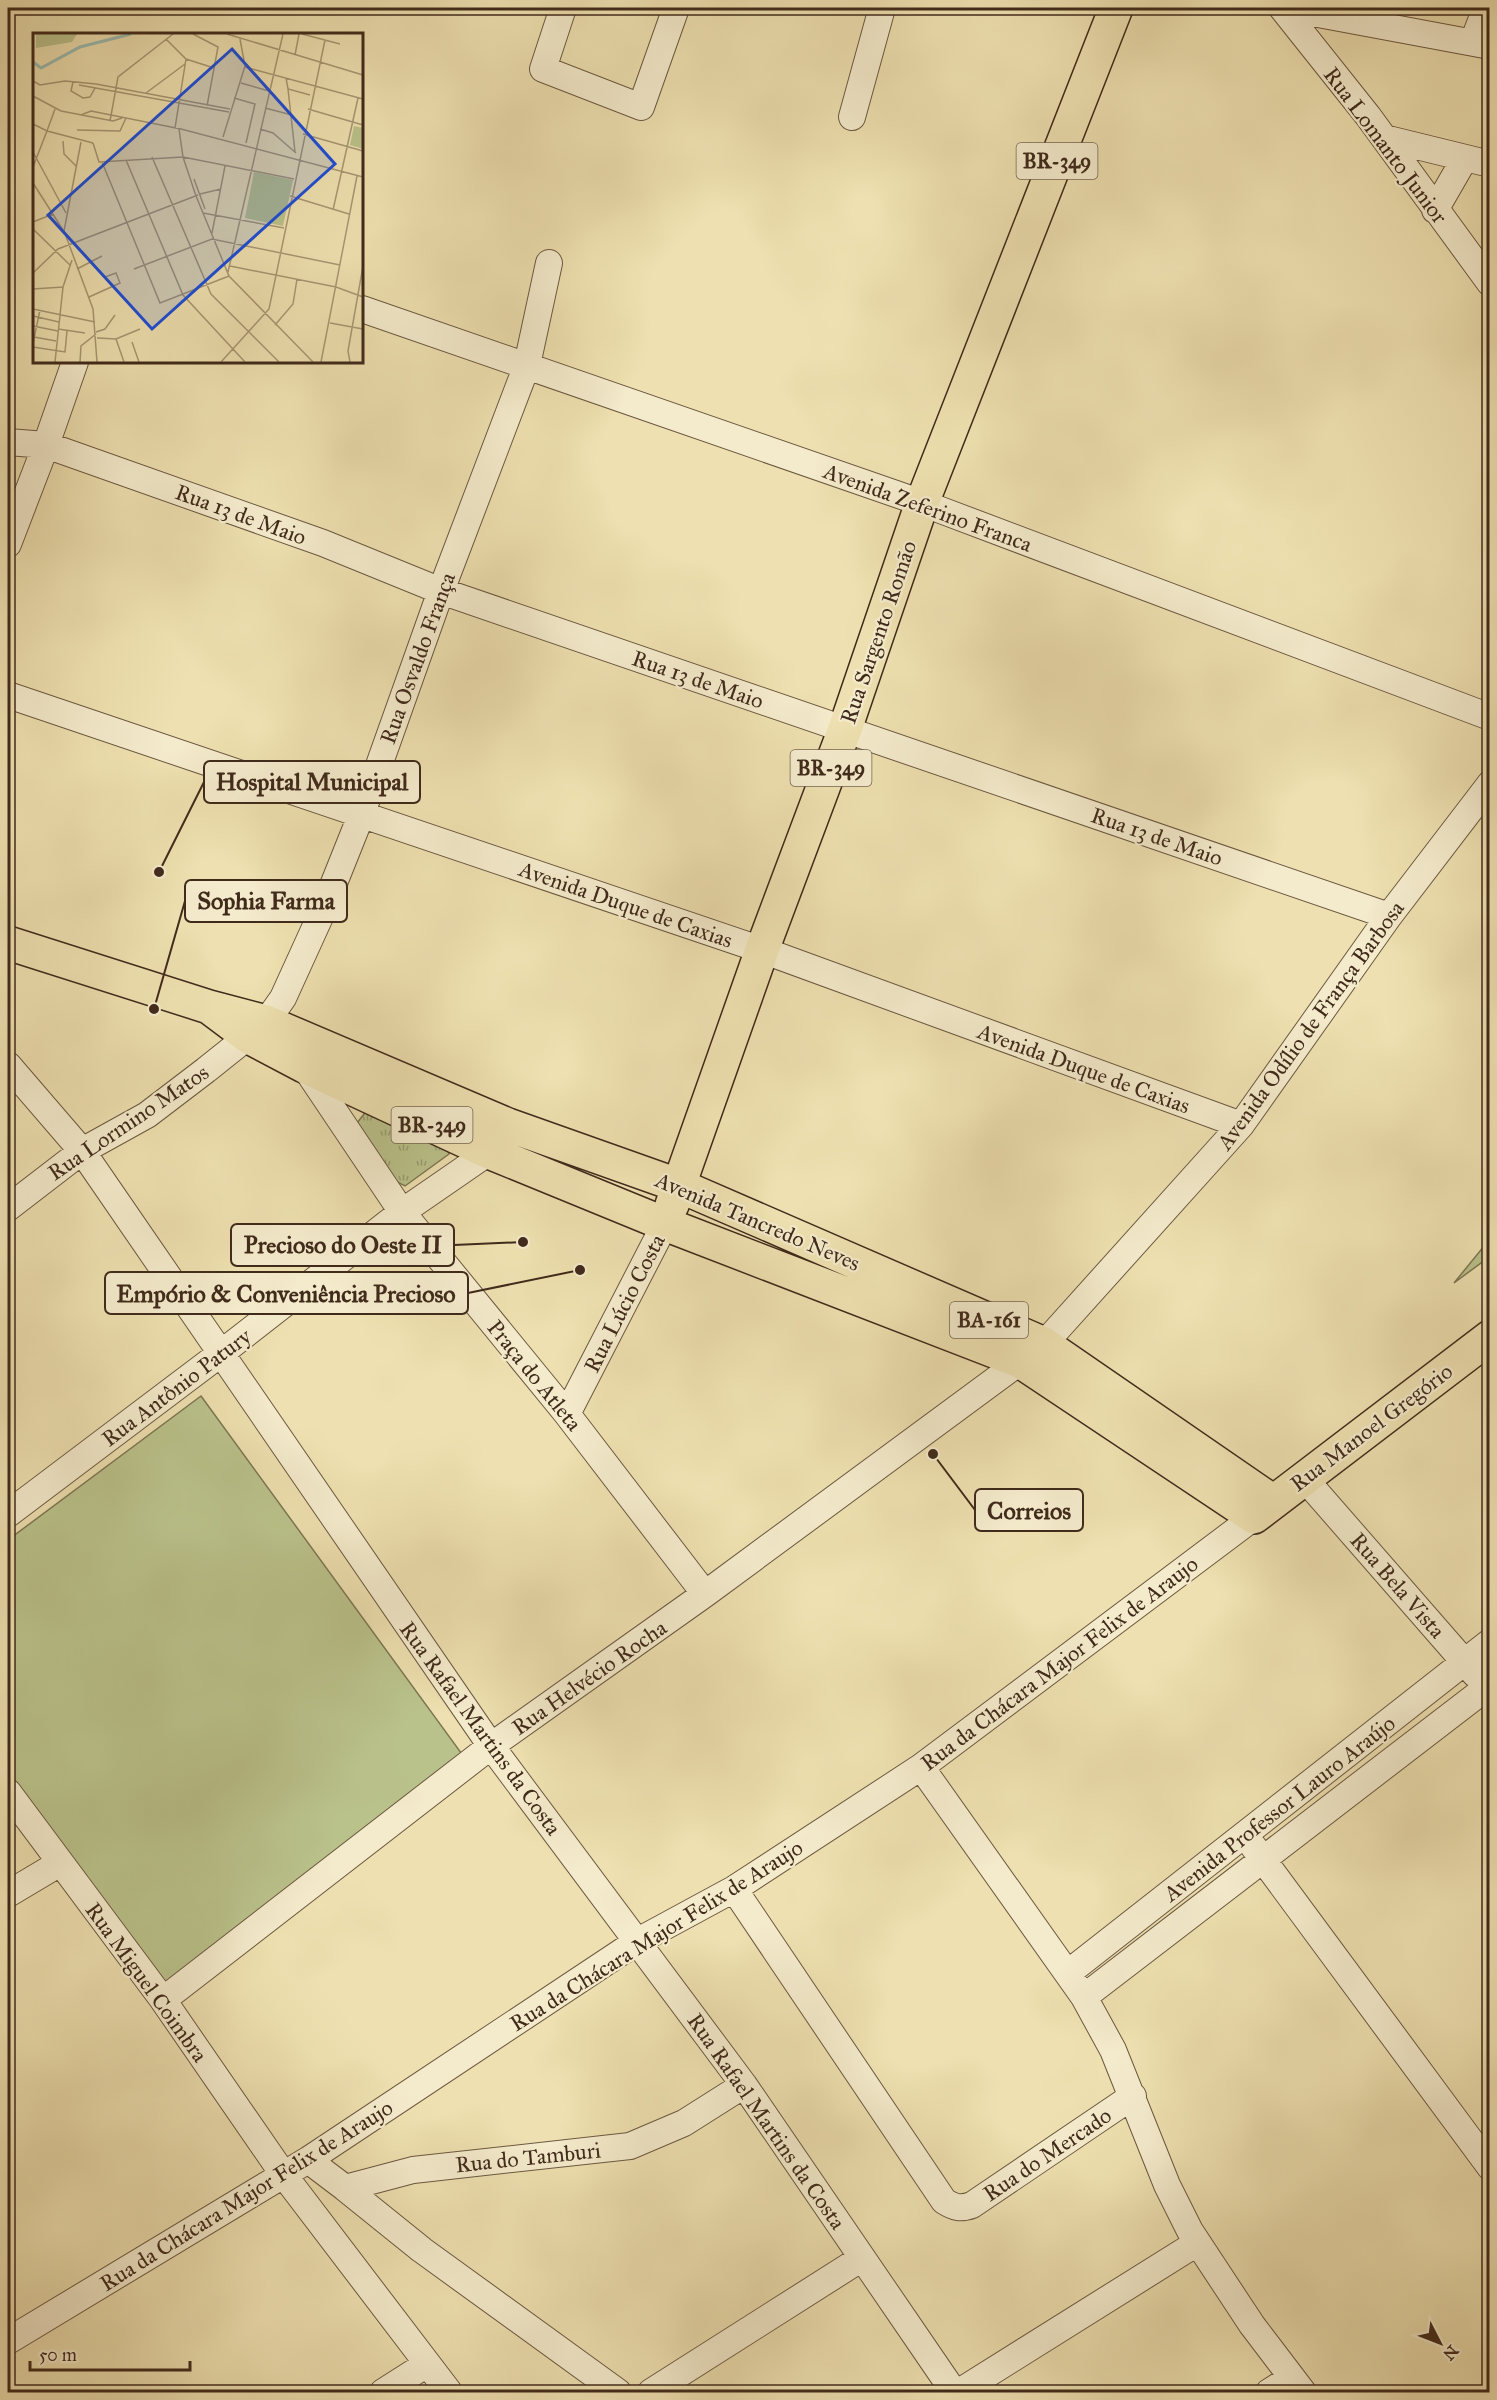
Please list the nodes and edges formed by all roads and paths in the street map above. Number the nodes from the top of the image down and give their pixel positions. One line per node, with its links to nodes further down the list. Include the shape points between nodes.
1 (563, 8): 2 (street, via 543,69 642,107)
2 (676, 8)
3 (882, 8): 8 (street)
4 (1116, 8): 20 (main road, Rua Sargento Romão / BR-349)
5 (1284, 8): 7 (street); 9 (street, Rua Lomanto Junior)
6 (1486, 8): 7 (street)
7 (1481, 44)
8 (852, 117)
9 (1384, 138): 10 (street); 12 (street, Rua Lomanto Junior)
10 (1465, 158): 11 (street); 12 (street)
11 (1490, 164)
12 (1435, 210): 14 (street, Rua Lomanto Junior)
13 (549, 263): 17 (street, Rua Osvaldo França)
14 (1490, 283)
15 (363, 309): 17 (street, Avenida Zeferino Franca)
16 (75, 363): 19 (street)
17 (527, 365): 20 (street, Avenida Zeferino Franca); 22 (street, Rua Osvaldo França)
18 (8, 442): 19 (street, Rua 13 de Maio)
19 (46, 445): 21 (street); 22 (street, Rua 13 de Maio, via 323,543)
20 (921, 503): 24 (street, Avenida Zeferino Franca); 25 (main road, Rua Sargento Romão / BR-349)
21 (8, 544)
22 (441, 591): 25 (street, Rua 13 de Maio); 27 (street, Rua Osvaldo França)
23 (8, 695): 27 (street, Avenida Duque de Caxias)
24 (1490, 717)
25 (845, 729): 28 (street, Rua 13 de Maio); 30 (main road, Rua Sargento Romão / BR-349)
26 (1490, 784): 28 (street, Avenida Odílio de França Barbosa)
27 (362, 813): 30 (street, Avenida Duque de Caxias); 31 (street, Rua Osvaldo França, via 283,998)
28 (1389, 916): 35 (street, Avenida Odílio de França Barbosa)
29 (8, 943): 31 (main road, Avenida Tancredo Neves / BR-349, via 209,1007)
30 (762, 950): 35 (street, Avenida Duque de Caxias); 38 (main road, Rua Sargento Romão / BR-349)
31 (257, 1029): 33 (main road, Avenida Tancredo Neves / BR-349); 34 (main road, Avenida Tancredo Neves / BR-349); 36 (street, Rua Lormino Matos, via 147,1115)
32 (8, 1065): 36 (street, Rua Rafael Martins da Costa)
33 (304, 1066): 37 (main road, Avenida Tancredo Neves / BR-349); 40 (street, Praça do Atleta)
34 (508, 1125): 37 (street); 38 (main road, Avenida Tancredo Neves / BR-349)
35 (1241, 1125): 43 (street, Avenida Odílio de França Barbosa)
36 (82, 1151): 39 (street, Rua Lormino Matos); 44 (street, Rua Rafael Martins da Costa)
37 (489, 1152): 40 (street, Rua Antônio Patury); 41 (main road, Avenida Tancredo Neves / BR-349)
38 (680, 1186): 41 (main road, Rua Sargento Romão / BR-349); 43 (main road, Avenida Tancredo Neves / BA-161)
39 (8, 1208)
40 (402, 1212): 44 (street, Rua Antônio Patury); 45 (street, Praça do Atleta)
41 (664, 1224): 43 (main road, Avenida Tancredo Neves / BA-161); 45 (street, Rua Lúcio Costa)
42 (1490, 1337): 46 (main road, Rua Manoel Gregório)
43 (1032, 1352): 47 (main road, Avenida Tancredo Neves / BA-161); 49 (street, Rua Helvécio Rocha)
44 (220, 1354): 48 (street, Rua Antônio Patury); 53 (street, Rua Rafael Martins da Costa)
45 (567, 1414): 49 (street, Praça do Atleta)
46 (1304, 1478): 47 (main road, Rua Manoel Gregório); 51 (street, Rua Bela Vista)
47 (1263, 1509): 54 (street, Rua da Chácara Major Felix de Araujo)
48 (8, 1514)
49 (705, 1593): 53 (street, Rua Helvécio Rocha)
50 (1490, 1642): 51 (street, Avenida Professor Lauro Araújo)
51 (1465, 1661): 52 (street, Rua Bela Vista); 56 (street, Avenida Professor Lauro Araújo)
52 (1488, 1689): 57 (street, Avenida Professor Lauro Araújo)
53 (491, 1746): 61 (street, Rua Rafael Martins da Costa); 64 (street, Rua Helvécio Rocha)
54 (921, 1767): 59 (street, Rua da Chácara Major Felix de Araujo); 62 (street, Rua do Mercado)
55 (8, 1792): 58 (street, Rua Miguel Coimbra)
56 (1244, 1836): 57 (street); 62 (street, Avenida Professor Lauro Araújo)
57 (1264, 1860): 63 (street, Avenida Professor Lauro Araújo); 67 (street)
58 (60, 1863): 60 (street); 64 (street, Rua Miguel Coimbra)
59 (734, 1889): 61 (street, Rua da Chácara Major Felix de Araujo); 66 (street, Rua do Mercado, via 944,2201 954,2207 972,2205)
60 (8, 1894)
61 (638, 1941): 65 (street, Rua Rafael Martins da Costa); 68 (street, Rua da Chácara Major Felix de Araujo)
62 (1068, 1973): 63 (street, Rua do Mercado)
63 (1084, 1997): 66 (street, Rua do Mercado)
64 (163, 2000): 69 (street, Rua Miguel Coimbra)
65 (744, 2085): 70 (street, Rua do Tamburi, via 684,2123 630,2146 413,2169); 72 (street, Rua Rafael Martins da Costa)
66 (1133, 2096): 71 (street, via 1167,2185)
67 (1485, 2152)
68 (308, 2160): 69 (street, Rua da Chácara Major Felix de Araujo); 70 (street)
69 (283, 2174): 73 (street, Rua da Chácara Major Felix de Araujo); 74 (street, Rua Miguel Coimbra)
70 (345, 2188): 78 (street, via 422,2250)
71 (1197, 2243): 75 (street); 81 (street)
72 (862, 2258): 79 (street); 80 (street, Rua Rafael Martins da Costa)
73 (8, 2341)
74 (427, 2364): 76 (street); 77 (street, Rua Miguel Coimbra)
75 (1297, 2385): 82 (street)
76 (382, 2392)
77 (449, 2392)
78 (618, 2392)
79 (651, 2392)
80 (954, 2392)
81 (959, 2392)
82 (1269, 2392)

